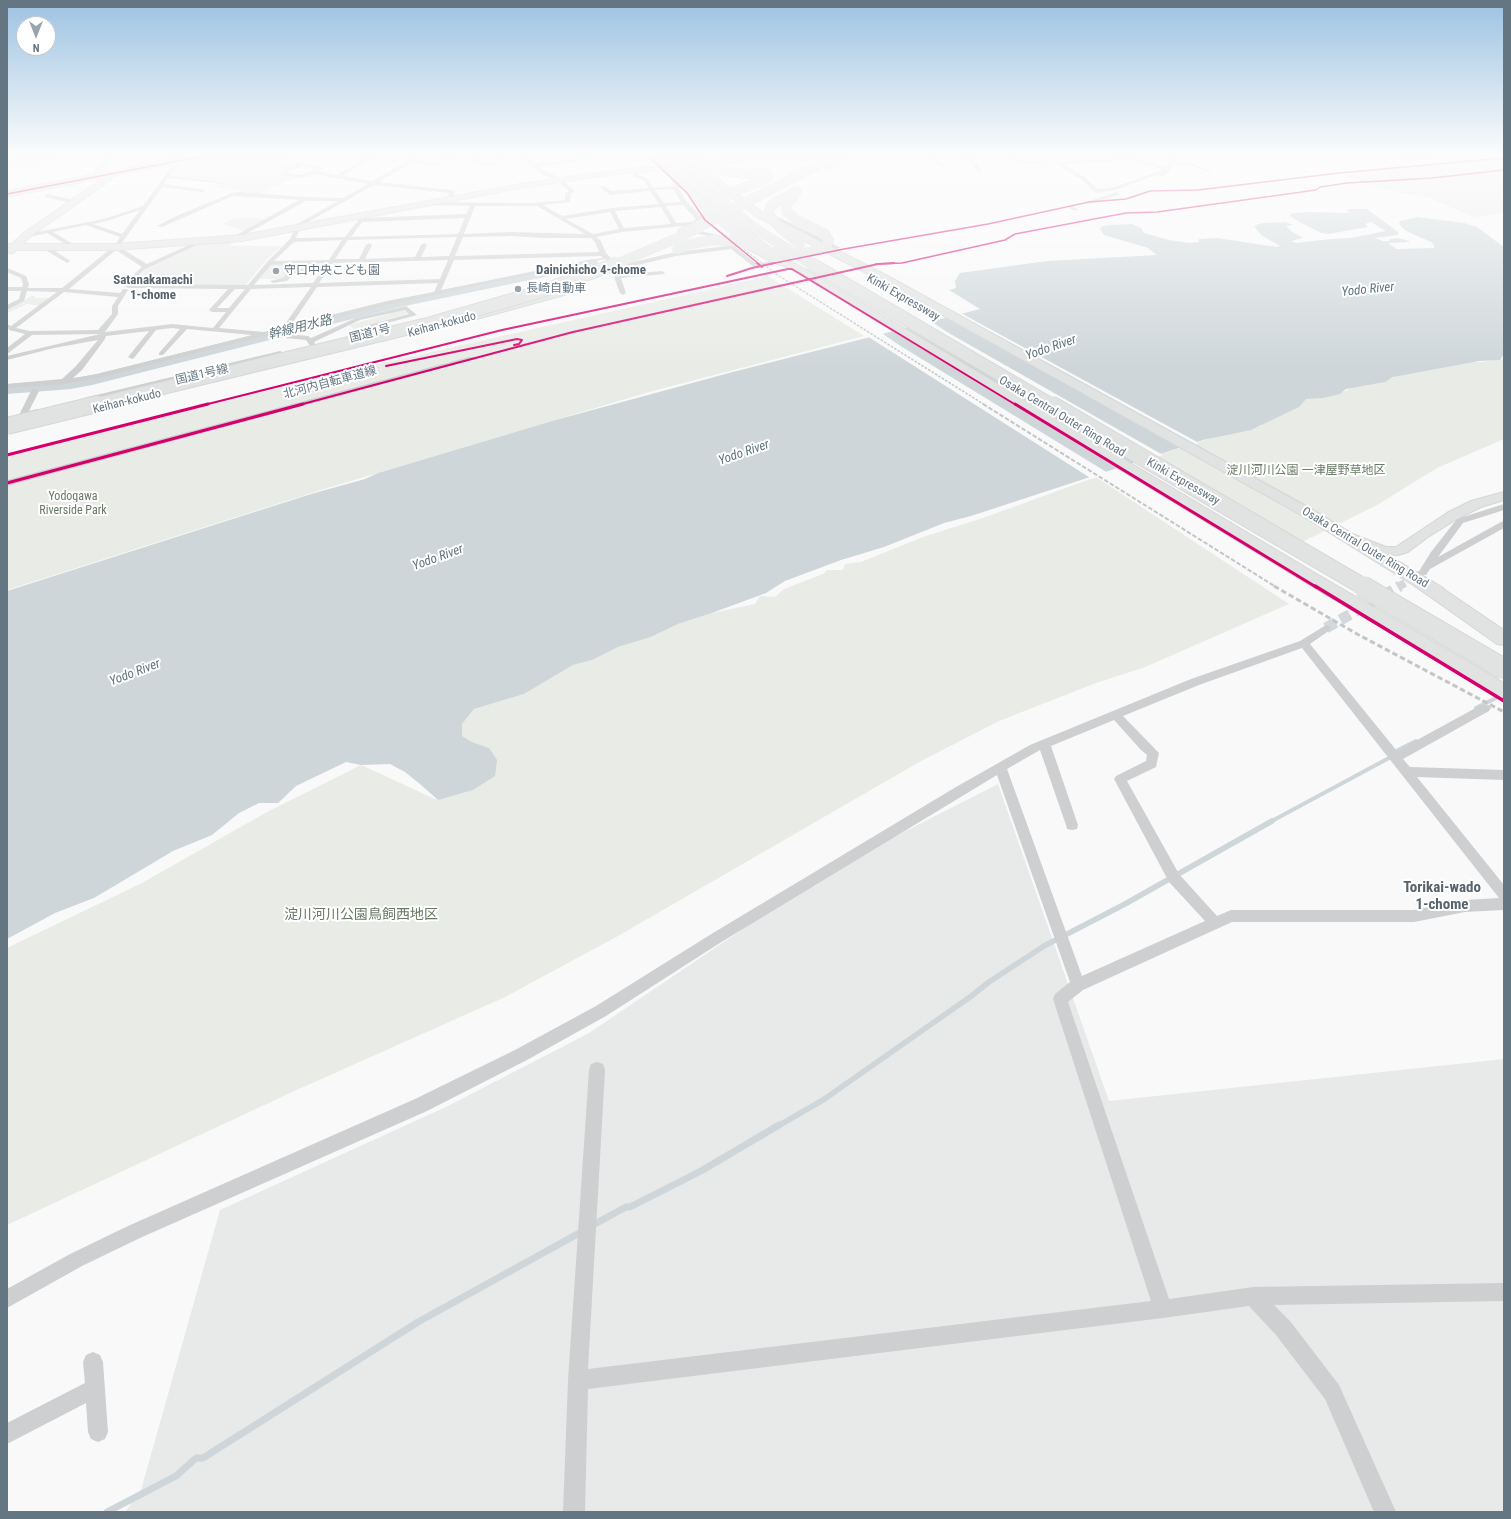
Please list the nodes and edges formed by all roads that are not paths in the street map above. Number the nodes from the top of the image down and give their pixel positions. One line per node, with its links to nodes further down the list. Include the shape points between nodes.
1 (39, 226): 33 (main road)
2 (79, 226): 30 (street)
3 (93, 226): 36 (street)
4 (132, 226): 36 (street)
5 (257, 226): 37 (street)
6 (309, 226): 28 (main road)
7 (356, 226): 39 (street)
8 (464, 226): 34 (street)
9 (575, 226): 35 (street)
10 (620, 226): 29 (street)
11 (666, 226): 29 (street)
12 (698, 226): 32 (highway, 国道1号)
13 (701, 226): 32 (highway, bridge)
14 (704, 226): 32 (highway, bridge)
15 (710, 226): 32 (highway, Keihan-kokudo, bridge)
16 (727, 226): 49 (highway, bridge, via 750,245 761,250 797,254)
17 (734, 226): 41 (highway)
18 (736, 226): 41 (main road, bridge)
19 (738, 226): 82 (highway, bridge)
20 (753, 226): 82 (highway, Kinki Expressway, bridge)
21 (756, 226): 41 (main road, via 758,230)
22 (762, 226): 89 (highway, Kinki Expressway, bridge)
23 (778, 226): 51 (highway, bridge)
24 (780, 226): 31 (main road, Osaka Central Outer Ring Road, bridge)
25 (783, 226): 31 (main road)
26 (791, 226): 48 (street)
27 (809, 226): 50 (highway, bridge, via 828,238 828,243 821,249)
28 (297, 228): 37 (main road); 38 (street)
29 (622, 230): 35 (street)
30 (49, 232): 33 (street); 47 (street, via 70,244)
31 (793, 233): 118 (main road, Osaka Central Outer Ring Road, via 899,286)
32 (686, 235): 46 (street, via 720,237); 57 (highway, 国道1号, via 644,251); 88 (highway, Keihan-kokudo, via 631,263 591,279); 112 (highway, Keihan-kokudo, bridge, via 599,271 469,313)
33 (24, 236): 44 (main road)
34 (460, 236): 35 (street); 39 (street); 56 (street)
35 (592, 236): 57 (street)
36 (124, 237): 45 (street)
37 (233, 239): 40 (main road)
38 (292, 240): 39 (street); 54 (street)
39 (346, 240): 61 (street)
40 (202, 241): 45 (main road); 66 (street)
41 (753, 243): 67 (highway, via 776,260); 88 (highway, bridge, via 721,240 691,244 571,290)
42 (424, 245): 58 (street)
43 (369, 246): 59 (street)
44 (10, 247): 47 (main road); 53 (main road)
45 (116, 247): 47 (main road); 66 (street); 81 (street)
46 (734, 247): 63 (street, via 672,255); 64 (street, via 756,266)
47 (59, 248): 60 (street, via 50,251)
48 (835, 249)
49 (811, 252)
50 (811, 252)
51 (811, 252)
52 (811, 252): 89 (highway, bridge, via 899,304)
53 (7, 254)
54 (277, 254): 55 (street); 62 (street)
55 (285, 254)
56 (452, 258): 57 (street); 58 (street); 74 (street)
57 (608, 258): 65 (street); 83 (street); 99 (highway, 国道1号, via 491,302)
58 (418, 259): 59 (street)
59 (361, 260): 61 (street)
60 (67, 261)
61 (331, 261): 62 (street); 69 (street)
62 (269, 263): 73 (street)
63 (641, 263): 65 (street); 71 (street)
64 (771, 263)
65 (624, 266): 72 (street, via 617,273)
66 (147, 267): 76 (street, via 126,285)
67 (795, 268): 126 (main road, Osaka Central Outer Ring Road, via 1314,580)
68 (7, 270): 80 (street, via 24,277)
69 (319, 270): 73 (street, via 292,271 285,280); 75 (street)
70 (662, 273): 71 (street)
71 (649, 274): 72 (street)
72 (617, 277): 84 (street)
73 (254, 281): 78 (street)
74 (442, 281): 75 (street); 83 (street)
75 (315, 285): 78 (street); 93 (street)
76 (128, 286): 77 (street); 85 (street)
77 (232, 287): 78 (street); 87 (street, via 212,310)
78 (249, 287): 87 (street)
79 (7, 289): 80 (street)
80 (24, 289): 81 (street); 86 (street, via 22,300)
81 (63, 290): 85 (street); 90 (street)
82 (857, 292): 125 (highway, Kinki Expressway, bridge)
83 (436, 293): 93 (street)
84 (624, 293)
85 (121, 295): 96 (street, via 115,306 115,314)
86 (7, 308)
87 (231, 310): 94 (street)
88 (473, 316): 113 (highway, Keihan-kokudo)
89 (916, 317): 124 (highway, Kinki Expressway)
90 (9, 327): 95 (street)
91 (155, 327): 92 (street); 96 (street); 103 (street)
92 (185, 327): 94 (street); 102 (street)
93 (286, 328): 97 (street)
94 (216, 329): 97 (street)
95 (30, 333): 96 (street); 101 (street)
96 (102, 334): 104 (street); 106 (street, via 103,338)
97 (266, 334): 98 (street); 106 (street, via 98,376)
98 (280, 336): 100 (street, via 308,338); 108 (street, via 96,383)
99 (364, 336): 100 (highway, 国道1号); 100 (street, via 360,331 363,328 414,315 406,308 358,320)
100 (309, 346): 110 (street); 111 (highway, 国道1号線)
101 (7, 352)
102 (161, 354)
103 (132, 357)
104 (7, 358)
105 (472, 359): 114 (street, 北河内自転車道線)
106 (64, 382): 107 (street)
107 (7, 386)
108 (35, 391): 109 (street); 110 (street)
109 (7, 393)
110 (23, 415): 111 (street)
111 (7, 420)
112 (7, 426)
113 (7, 431)
114 (7, 483)
115 (1504, 496): 118 (main road, via 1476,504 1452,516 1433,528 1422,547)
116 (1504, 507): 119 (street, via 1460,521)
117 (1504, 524): 119 (street)
118 (1384, 557): 119 (main road, Osaka Central Outer Ring Road)
119 (1423, 574): 121 (main road, Osaka Central Outer Ring Road); 122 (highway)
120 (1326, 628): 123 (street)
121 (1504, 632)
122 (1504, 639)
123 (1304, 643): 128 (street); 130 (street)
124 (1504, 655)
125 (1504, 669)
126 (1504, 690)
127 (1485, 708): 130 (street)
128 (1115, 714): 129 (street); 137 (street, via 1153,753 1152,764 1120,779 1171,873)
129 (1044, 744): 131 (street); 134 (street)
130 (1395, 758): 132 (street)
131 (1000, 767): 138 (street); 142 (street, via 718,937 601,1011 521,1055 421,1105 134,1232 76,1260)
132 (1407, 772): 133 (street); 135 (street)
133 (1504, 775)
134 (1072, 825)
135 (1504, 894)
136 (1504, 904): 137 (street, via 1465,906 1414,916 1231,916)
137 (1215, 923): 138 (street)
138 (1078, 985): 143 (street, via 1060,998)
139 (597, 1070): 145 (street)
140 (1504, 1292): 141 (street)
141 (1253, 1296): 143 (street); 150 (street, via 1283,1328 1332,1392)
142 (7, 1299)
143 (1163, 1309): 145 (street)
144 (93, 1362): 146 (street)
145 (578, 1380): 149 (street)
146 (95, 1388): 147 (street); 148 (street)
147 (98, 1432)
148 (7, 1434)
149 (574, 1512)
150 (1385, 1512)

